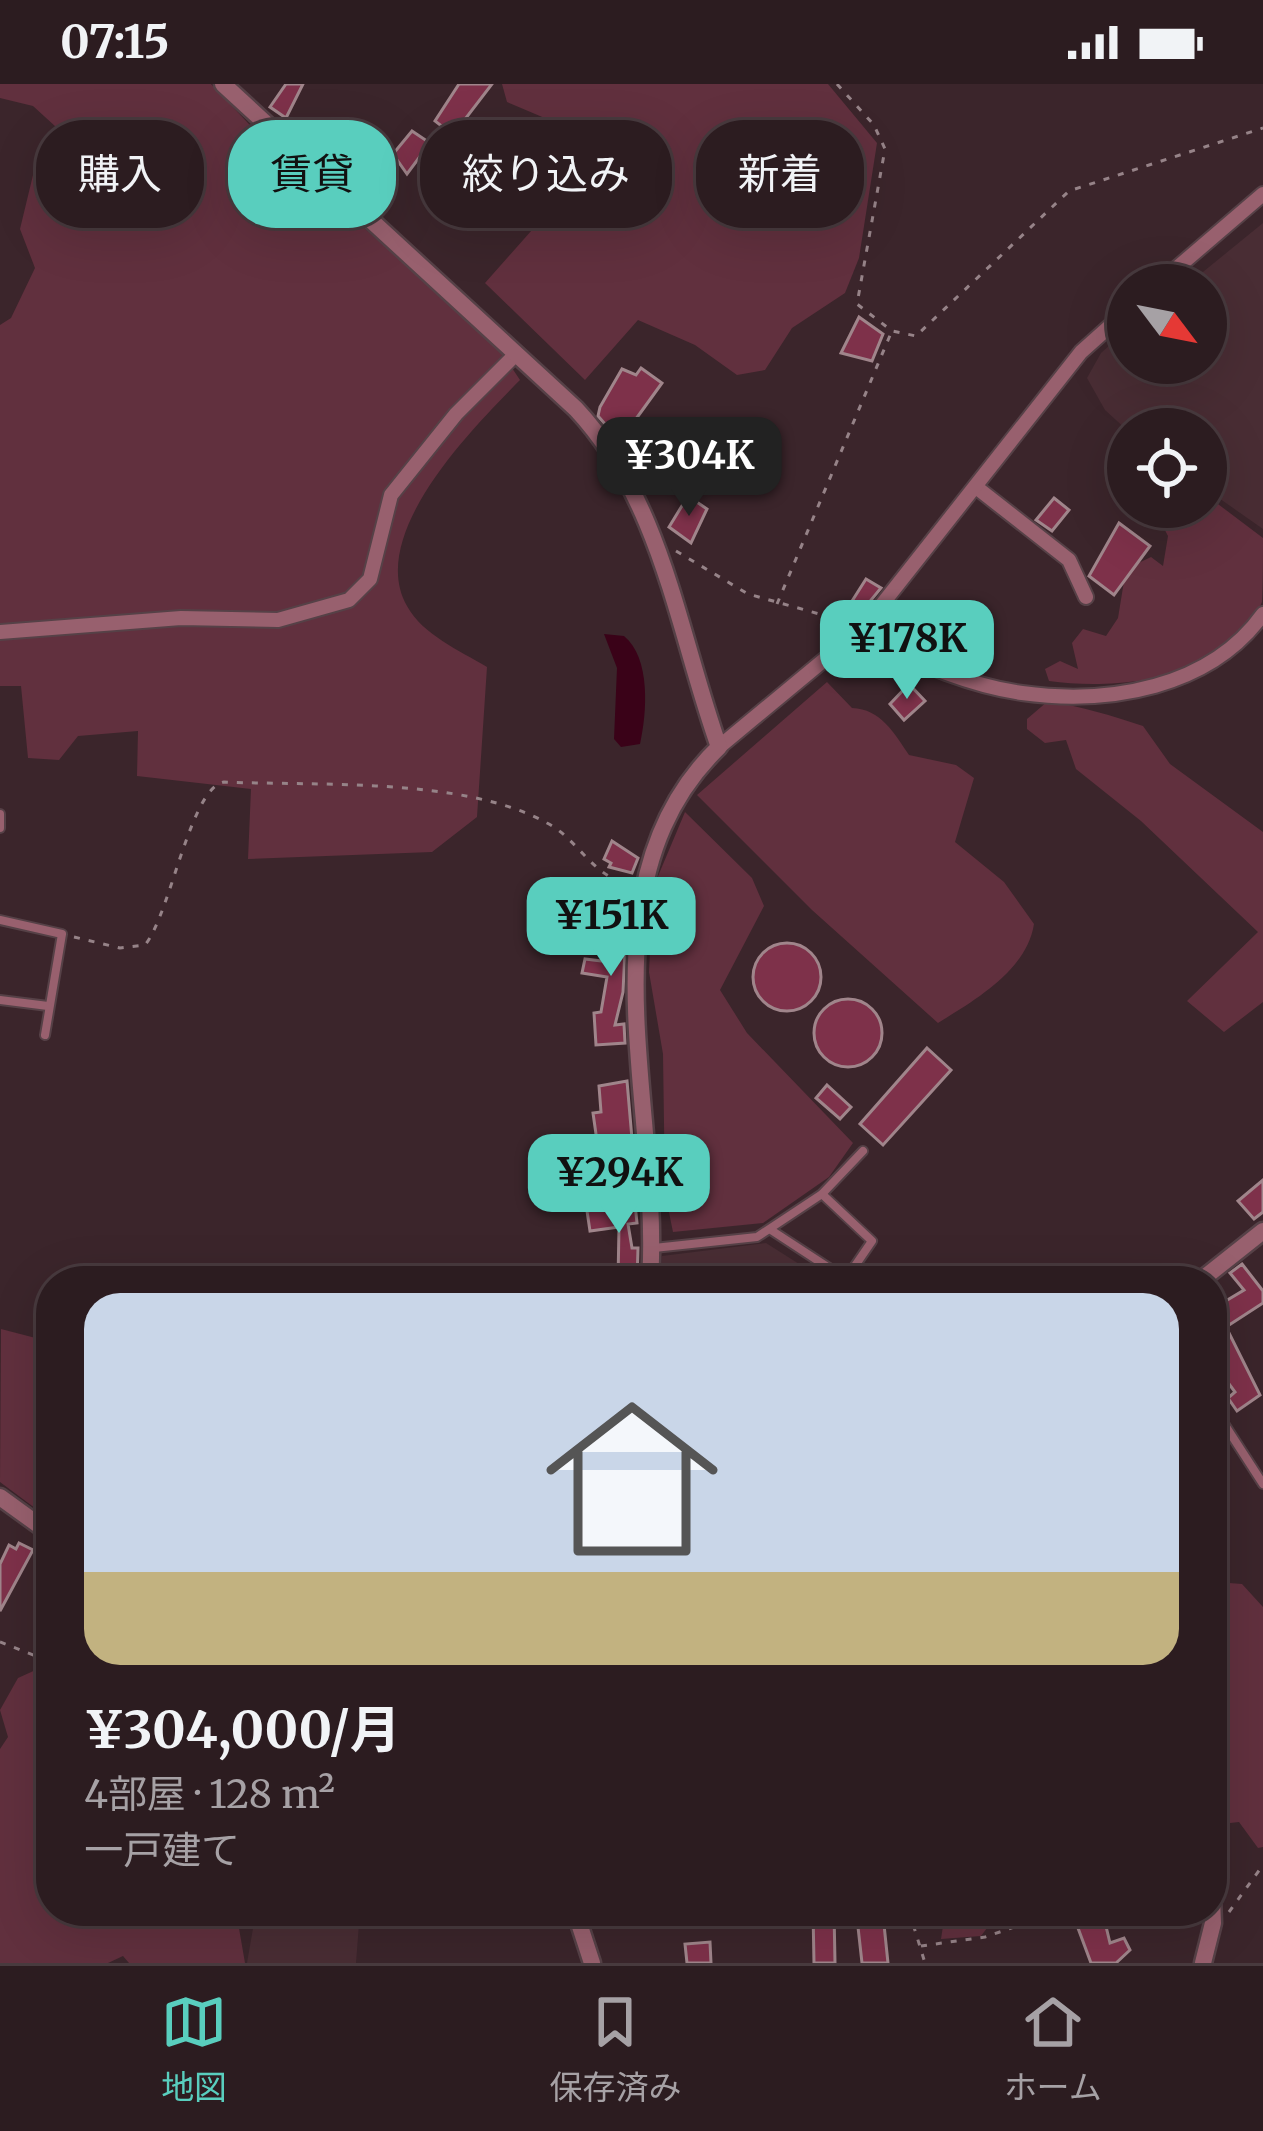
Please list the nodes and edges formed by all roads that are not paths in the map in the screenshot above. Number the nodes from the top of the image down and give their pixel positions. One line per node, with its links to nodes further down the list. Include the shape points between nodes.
1 (223, 84): 5 (street)
2 (1263, 194): 3 (street)
3 (1181, 264)
4 (1107, 329): 6 (street)
5 (514, 356): 10 (street, via 391,495 370,579 349,600 278,620 181,618); 11 (street, via 601,436 634,490)
6 (976, 487): 7 (street, via 1069,560); 9 (street)
7 (1086, 597)
8 (1263, 614): 9 (street, via 1227,655 1186,679 1058,695 1018,693 917,664)
9 (861, 630): 11 (street)
10 (0, 632)
11 (719, 747): 22 (street, via 673,808 641,887 636,956)
12 (0, 814): 13 (lane)
13 (0, 828)
14 (0, 920): 16 (lane, via 62,934)
15 (0, 1000): 16 (lane)
16 (48, 1006): 17 (lane)
17 (45, 1035)
18 (863, 1151): 19 (lane)
19 (821, 1194): 20 (lane); 25 (lane, via 872,1240)
20 (771, 1230): 22 (lane); 24 (lane)
21 (1263, 1231): 26 (street)
22 (652, 1248): 23 (street)
23 (651, 1266)
24 (826, 1266)
25 (855, 1266)
26 (1219, 1266)
27 (1227, 1428): 28 (lane)
28 (1263, 1484)
29 (0, 1497): 30 (street)
30 (36, 1523)
31 (580, 1926): 33 (street)
32 (1212, 1926): 34 (street)
33 (592, 1963)
34 (1203, 1963)

